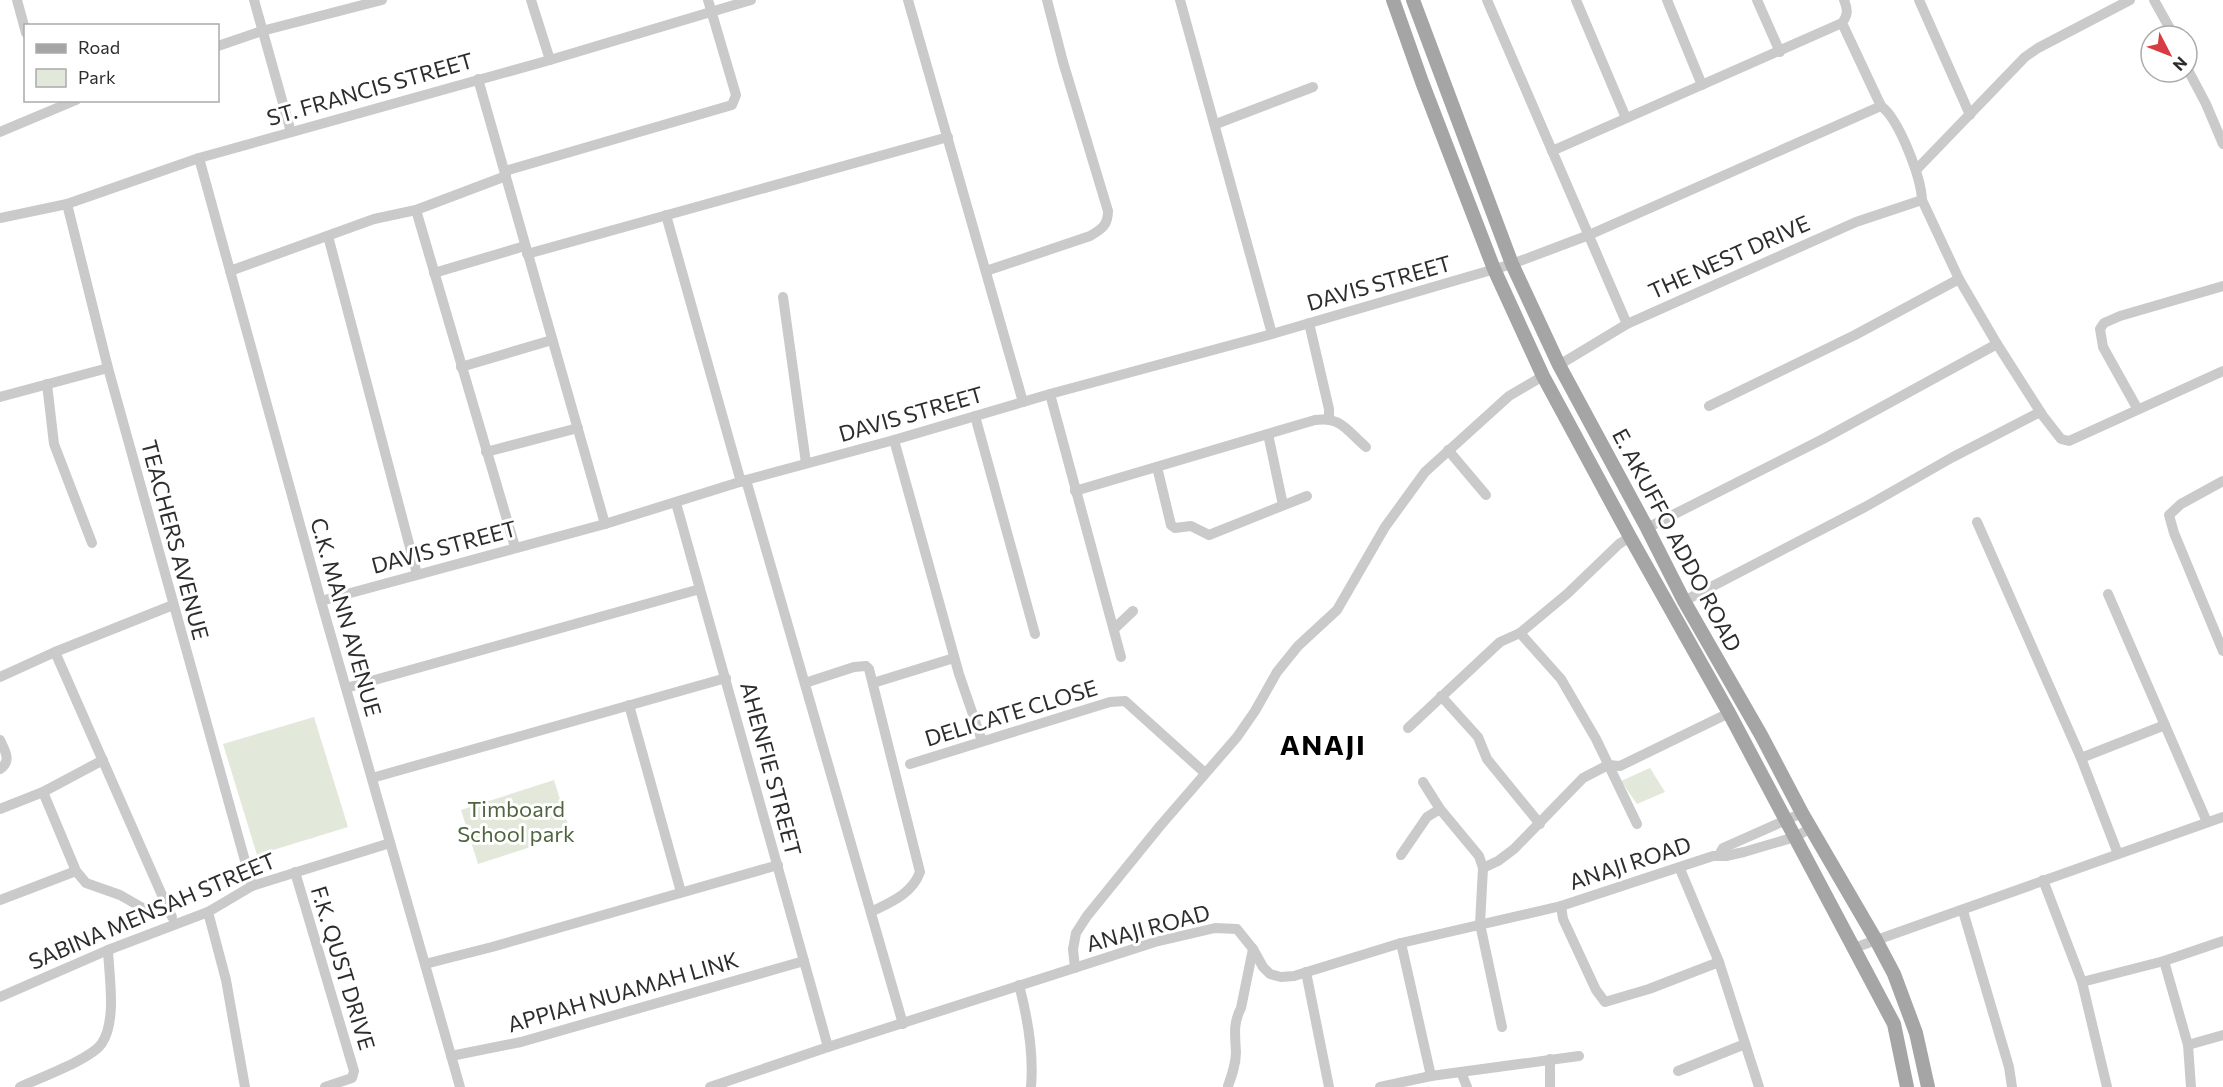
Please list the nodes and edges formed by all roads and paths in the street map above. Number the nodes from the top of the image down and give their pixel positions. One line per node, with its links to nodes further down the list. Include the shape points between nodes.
1 (16, 0): 22 (street)
2 (254, 0): 23 (street)
3 (381, 0): 23 (street)
4 (531, 0): 26 (street)
5 (751, 0): 19 (street, ST. FRANCIS STREET)
6 (908, 0): 38 (street)
7 (1047, 0): 55 (street, via 1108,220 1090,236)
8 (1180, 0): 35 (street)
9 (1393, 0): 53 (main road, E. AKUFFO ADDO ROAD)
10 (1413, 0): 52 (main road, E. AKUFFO ADDO ROAD)
11 (1487, 0): 40 (street)
12 (1576, 0): 34 (street)
13 (1667, 0): 28 (street)
14 (1757, 0): 25 (street)
15 (1844, 0): 20 (street, via 1847,16)
16 (1919, 0): 33 (street)
17 (2130, 0): 33 (street, via 2025,57)
18 (2154, 0): 21 (street)
19 (709, 6): 26 (street, ST. FRANCIS STREET); 43 (street, via 736,95 732,105)
20 (1842, 23): 25 (street); 32 (street)
21 (2167, 24)
22 (24, 26)
23 (262, 31): 24 (street); 37 (street)
24 (219, 46)
25 (1780, 52): 28 (street)
26 (550, 60): 27 (street, ST. FRANCIS STREET)
27 (478, 79): 37 (street, ST. FRANCIS STREET); 43 (street)
28 (1702, 84): 34 (street)
29 (2195, 84): 39 (street)
30 (1313, 87): 35 (street)
31 (71, 102): 36 (street)
32 (1881, 105): 42 (street, via 1893,118); 50 (street, DAVIS STREET)
33 (1970, 115): 42 (street)
34 (1626, 118): 40 (street)
35 (1216, 124): 62 (street)
36 (0, 132)
37 (291, 132): 41 (street, ST. FRANCIS STREET)
38 (948, 137): 47 (street); 55 (street)
39 (2223, 144)
40 (1552, 151): 50 (street)
41 (199, 158): 45 (street, ST. FRANCIS STREET); 54 (street, C.K. MANN AVENUE)
42 (1917, 169): 44 (street)
43 (505, 174): 46 (street); 51 (street)
44 (1922, 200): 57 (street); 61 (street, THE NEST DRIVE, via 1856,222)
45 (67, 204): 48 (street, ST. FRANCIS STREET); 67 (street, TEACHERS AVENUE)
46 (416, 210): 49 (street, via 374,219); 56 (street)
47 (666, 215): 51 (street); 87 (street)
48 (0, 218)
49 (328, 236): 54 (street); 100 (street)
50 (1589, 236): 52 (street, DAVIS STREET); 61 (street)
51 (526, 250): 56 (street); 63 (street)
52 (1512, 264): 53 (street, DAVIS STREET); 65 (main road, E. AKUFFO ADDO ROAD)
53 (1494, 269): 60 (street, DAVIS STREET); 69 (main road, E. AKUFFO ADDO ROAD)
54 (230, 271): 104 (street, C.K. MANN AVENUE)
55 (986, 271): 73 (street)
56 (434, 273): 66 (street)
57 (1959, 279): 64 (street); 74 (street)
58 (2223, 286): 75 (street, via 2104,323 2100,329 2103,347)
59 (783, 297): 85 (street)
60 (1309, 323): 62 (street, DAVIS STREET); 78 (street)
61 (1627, 324): 65 (street, THE NEST DRIVE)
62 (1272, 334): 71 (street, DAVIS STREET)
63 (552, 340): 66 (street); 79 (street)
64 (1997, 344): 76 (street); 96 (street, via 1823,439)
65 (1559, 365): 96 (main road, E. AKUFFO ADDO ROAD)
66 (461, 367): 84 (street)
67 (108, 368): 70 (street); 105 (street, TEACHERS AVENUE)
68 (2223, 371): 75 (street)
69 (1543, 376): 83 (street, via 1509,396); 97 (main road, E. AKUFFO ADDO ROAD)
70 (47, 384): 72 (street); 98 (street, via 54,444)
71 (1050, 394): 73 (street, DAVIS STREET); 89 (street)
72 (0, 397)
73 (1023, 402): 77 (street, DAVIS STREET)
74 (1709, 406)
75 (2137, 408): 76 (street, via 2069,441 2061,439)
76 (2040, 412): 103 (street)
77 (975, 416): 81 (street, DAVIS STREET); 109 (street)
78 (1329, 418): 80 (street); 82 (street)
79 (578, 428): 84 (street); 95 (street)
80 (1268, 434): 86 (street); 93 (street)
81 (894, 440): 85 (street, DAVIS STREET); 113 (street)
82 (1366, 447)
83 (1449, 450): 91 (street); 131 (street, via 1425,472 1385,527 1337,610 1298,646 1237,737)
84 (486, 452): 99 (street)
85 (806, 463): 87 (street, DAVIS STREET)
86 (1157, 467): 89 (street); 93 (street, via 1175,528 1191,526 1209,535)
87 (744, 481): 92 (street, DAVIS STREET); 116 (street)
88 (2223, 481): 110 (street, via 2169,515)
89 (1075, 491): 107 (street)
90 (1307, 495): 93 (street)
91 (1486, 495)
92 (676, 503): 95 (street, DAVIS STREET); 101 (street, AHENFIE STREET)
93 (1283, 505)
94 (1977, 522): 126 (street)
95 (606, 524): 99 (street, DAVIS STREET)
96 (1647, 528): 103 (main road, E. AKUFFO ADDO ROAD)
97 (1630, 537): 108 (street); 121 (main road, E. AKUFFO ADDO ROAD)
98 (92, 543)
99 (515, 548): 100 (street, DAVIS STREET)
100 (417, 574): 104 (street, DAVIS STREET)
101 (700, 588): 115 (street, AHENFIE STREET); 118 (street)
102 (2108, 594): 122 (street)
103 (1684, 601): 137 (main road, E. AKUFFO ADDO ROAD)
104 (321, 602): 118 (street, C.K. MANN AVENUE)
105 (173, 605): 111 (street); 155 (street, TEACHERS AVENUE)
106 (1133, 611): 107 (street)
107 (1114, 629): 112 (street)
108 (1520, 633): 119 (street, via 1500,642); 129 (street, via 1561,679)
109 (1035, 634)
110 (2223, 651)
111 (55, 652): 114 (street); 127 (street)
112 (1121, 657)
113 (954, 658): 117 (street); 125 (street)
114 (0, 677)
115 (726, 678): 120 (street); 149 (street, AHENFIE STREET)
116 (805, 683): 117 (street, via 866,666); 162 (street)
117 (873, 683): 162 (street, via 920,872 916,883 901,896)
118 (346, 688): 132 (street, C.K. MANN AVENUE)
119 (1441, 696): 123 (street); 141 (street, via 1478,737 1486,759)
120 (629, 705): 132 (street); 156 (street)
121 (1730, 713): 129 (street, via 1620,766); 139 (main road, E. AKUFFO ADDO ROAD)
122 (2166, 725): 126 (street); 140 (street)
123 (1408, 728)
124 (0, 740): 130 (street, via 8,759)
125 (982, 741): 128 (street, DELICATE CLOSE); 131 (street, DELICATE CLOSE, via 1110,702 1125,701)
126 (2081, 759): 146 (street)
127 (103, 760): 134 (street); 159 (street)
128 (910, 764)
129 (1608, 765): 141 (street, via 1583,778); 142 (street)
130 (0, 769)
131 (1205, 773): 175 (street, via 1086,916 1076,933)
132 (372, 778): 145 (street, C.K. MANN AVENUE)
133 (1423, 782): 136 (street)
134 (43, 792): 135 (street); 152 (street)
135 (0, 809)
136 (1440, 809): 147 (street, via 1427,817); 150 (street, via 1479,856)
137 (1802, 813): 139 (street, ANAJI ROAD); 143 (main road, E. AKUFFO ADDO ROAD)
138 (2223, 817): 140 (street)
139 (1786, 819): 144 (main road, E. AKUFFO ADDO ROAD); 148 (street, ANAJI ROAD, via 1723,848)
140 (2207, 822): 146 (street)
141 (1540, 824): 150 (street, via 1514,849)
142 (1637, 824)
143 (1811, 828): 144 (street, ANAJI ROAD); 165 (main road, E. AKUFFO ADDO ROAD)
144 (1795, 837): 148 (street, ANAJI ROAD); 168 (main road, E. AKUFFO ADDO ROAD)
145 (390, 843): 153 (street, SABINA MENSAH STREET); 174 (street, C.K. MANN AVENUE)
146 (2118, 854): 154 (street)
147 (1401, 855)
148 (1719, 855): 151 (street, ANAJI ROAD)
149 (777, 866): 156 (street); 171 (street, AHENFIE STREET)
150 (1483, 868): 164 (street)
151 (1680, 868): 158 (street, ANAJI ROAD); 173 (street)
152 (76, 871): 157 (street); 159 (street, via 86,883 120,895 148,911)
153 (295, 872): 155 (street, SABINA MENSAH STREET); 196 (street, F.K. QUST DRIVE, via 354,1075)
154 (2043, 880): 160 (street); 177 (street)
155 (252, 886): 161 (street, SABINA MENSAH STREET)
156 (681, 892): 174 (street)
157 (0, 900)
158 (1561, 906): 164 (street, ANAJI ROAD); 173 (street, via 1563,919 1605,1002)
159 (169, 911): 163 (street)
160 (1963, 911): 165 (street); 207 (street)
161 (208, 912): 163 (street, SABINA MENSAH STREET); 195 (street)
162 (871, 912): 180 (street)
163 (177, 924): 170 (street, SABINA MENSAH STREET)
164 (1480, 924): 167 (street, ANAJI ROAD); 181 (street)
165 (1876, 940): 168 (street); 206 (main road, E. AKUFFO ADDO ROAD, via 1894,974 1916,1034)
166 (2223, 941): 172 (street)
167 (1401, 943): 176 (street, ANAJI ROAD); 191 (street)
168 (1854, 948): 205 (main road, E. AKUFFO ADDO ROAD, via 1894,1024)
169 (1253, 949): 175 (street, ANAJI ROAD, via 1237,929 1215,928 1155,942); 176 (street, ANAJI ROAD, via 1270,974 1281,977); 193 (street, via 1236,1016 1235,1064)
170 (108, 950): 179 (street, SABINA MENSAH STREET); 194 (street, via 110,1013 102,1043 79,1060)
171 (804, 961): 185 (street, AHENFIE STREET); 186 (street, APPIAH NUAMAH LINK, via 521,1042)
172 (2164, 961): 177 (street); 184 (street)
173 (1719, 962): 183 (street)
174 (425, 964): 186 (street, C.K. MANN AVENUE)
175 (1075, 968): 178 (street, ANAJI ROAD)
176 (1306, 972): 200 (street)
177 (2082, 982): 208 (street)
178 (1019, 985): 180 (street, ANAJI ROAD); 199 (street, via 1030,1029)
179 (0, 997)
180 (903, 1024): 185 (street, ANAJI ROAD)
181 (1503, 1027)
182 (2223, 1035): 184 (street)
183 (1746, 1044): 189 (street); 204 (street)
184 (2188, 1045): 209 (street)
185 (828, 1047): 192 (street, ANAJI ROAD)
186 (451, 1056): 197 (street, C.K. MANN AVENUE)
187 (1579, 1056): 188 (street)
188 (1550, 1059): 190 (street); 203 (street)
189 (1678, 1071)
190 (1461, 1072): 191 (street); 202 (street)
191 (1431, 1076): 201 (street)
192 (722, 1085): 198 (street, ANAJI ROAD)
193 (1228, 1086)
194 (20, 1087)
195 (245, 1087)
196 (325, 1087)
197 (460, 1087)
198 (710, 1087)
199 (1030, 1087)
200 (1329, 1087)
201 (1380, 1087)
202 (1467, 1087)
203 (1550, 1087)
204 (1759, 1087)
205 (1907, 1087)
206 (1928, 1087)
207 (2012, 1087)
208 (2107, 1087)
209 (2192, 1087)

